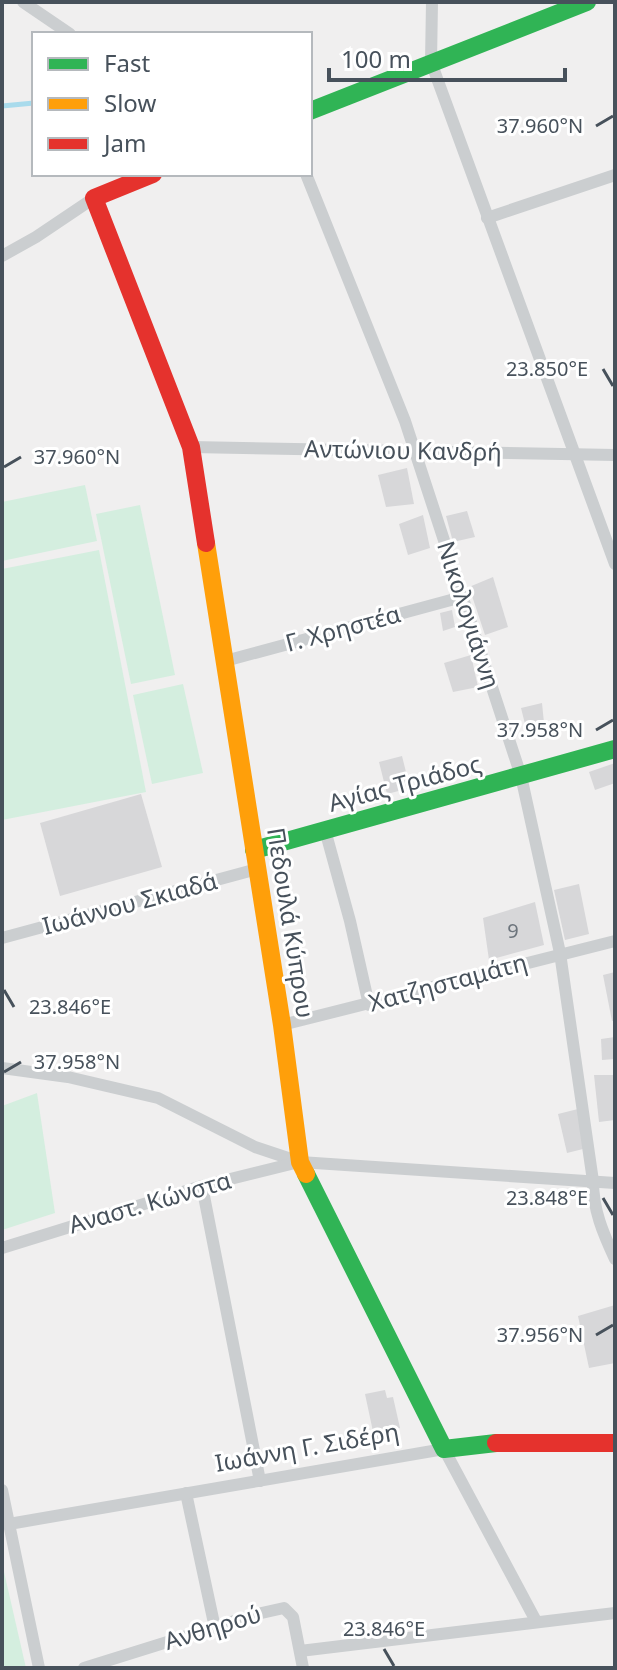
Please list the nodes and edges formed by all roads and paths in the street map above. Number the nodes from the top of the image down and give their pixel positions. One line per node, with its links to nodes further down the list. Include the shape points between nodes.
1 (23, 2): 4 (street)
2 (432, 2): 5 (street)
3 (587, 2): 5 (street)
4 (67, 32)
5 (431, 62): 6 (street); 11 (street)
6 (312, 110)
7 (615, 175): 11 (street)
8 (148, 176): 10 (street)
9 (307, 176): 14 (street, Νικολογιάννη)
10 (94, 198): 12 (street); 13 (street, Πεδουλά Κύπρου)
11 (487, 218): 15 (street)
12 (2, 256)
13 (191, 447): 14 (street, Αντώνιου Κανδρή); 19 (street, Πεδουλά Κύπρου)
14 (415, 451): 15 (street, Αντώνιου Κανδρή); 18 (street, Νικολογιάννη)
15 (574, 454): 16 (street, Αντώνιου Κανδρή); 17 (street)
16 (615, 455)
17 (615, 564)
18 (462, 597): 19 (street, Γ. Χρηστέα); 21 (street, Νικολογιάννη)
19 (225, 661): 23 (street, Πεδουλά Κύπρου)
20 (615, 749): 21 (street, Αγίας Τριάδος)
21 (521, 776): 22 (street, Αγίας Τριάδος); 27 (street, Νικολογιάννη)
22 (325, 830): 23 (street, Αγίας Τριάδος); 28 (street)
23 (254, 850): 24 (street, Πεδουλά Κύπρου)
24 (257, 869): 25 (street, Ιωάννου Σκιαδά); 29 (street, Πεδουλά Κύπρου)
25 (2, 938)
26 (615, 941): 27 (street, Χατζησταμάτη)
27 (560, 953): 28 (street, Χατζησταμάτη); 32 (street, Νικολογιάννη)
28 (369, 1005): 29 (street, Χατζησταμάτη)
29 (282, 1025): 31 (street, Πεδουλά Κύπρου)
30 (2, 1068): 31 (street, via 158,1098 255,1147)
31 (300, 1162): 32 (street); 34 (street, Αναστ. Κώνστα); 38 (street, Πεδουλά Κύπρου)
32 (593, 1181): 33 (street); 36 (street, Νικολογιάννη, via 593,1201)
33 (615, 1183)
34 (202, 1186): 35 (street, Αναστ. Κώνστα); 39 (street)
35 (2, 1248)
36 (615, 1259)
37 (615, 1443): 38 (street, Ιωάννη Γ. Σιδέρη, via 500,1443)
38 (444, 1449): 39 (street, Ιωάννη Γ. Σιδέρη); 44 (street, Πεδουλά Κύπρου)
39 (260, 1481): 41 (street, Ιωάννη Γ. Σιδέρη)
40 (2, 1490): 42 (street)
41 (186, 1493): 42 (street, Ιωάννη Γ. Σιδέρη); 45 (street)
42 (9, 1524): 47 (street)
43 (615, 1613): 44 (street)
44 (536, 1621): 46 (street)
45 (215, 1628): 46 (street, Ανθηρού, via 284,1608 293,1617); 48 (street, Ανθηρού)
46 (300, 1651): 49 (street)
47 (39, 1668)
48 (84, 1668)
49 (303, 1668)

